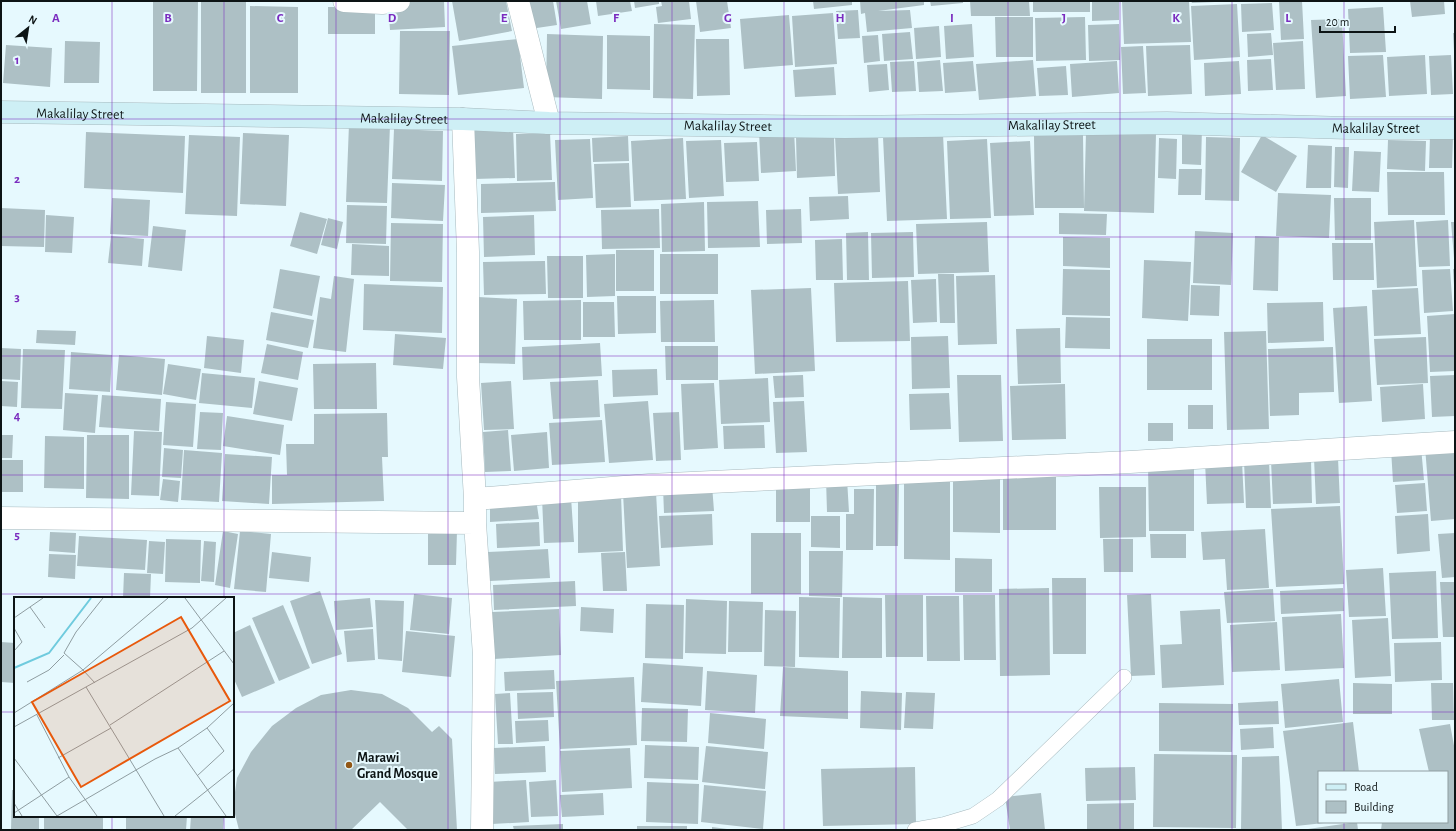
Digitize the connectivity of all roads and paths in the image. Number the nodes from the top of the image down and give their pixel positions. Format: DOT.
graph roads {
  1 [pos="344,1"];
  2 [pos="400,1"];
  3 [pos="518,1"];
  4 [pos="1,112"];
  5 [pos="463,119"];
  6 [pos="549,123"];
  7 [pos="1455,128"];
  8 [pos="1455,442"];
  9 [pos="475,499"];
  10 [pos="1,518"];
  11 [pos="475,523"];
  12 [pos="1124,677"];
  13 [pos="482,830"];
  14 [pos="916,830"];
  1 -- 2 [label="street"];
  3 -- 6 [label="street"];
  4 -- 5 [label="main road, Makalilay Street"];
  5 -- 6 [label="main road, Makalilay Street"];
  5 -- 9 [label="street"];
  6 -- 7 [label="main road, Makalilay Street"];
  8 -- 9 [label="street"];
  9 -- 11 [label="street"];
  10 -- 11 [label="street"];
  11 -- 13 [label="street"];
  12 -- 14 [label="lane"];
}
